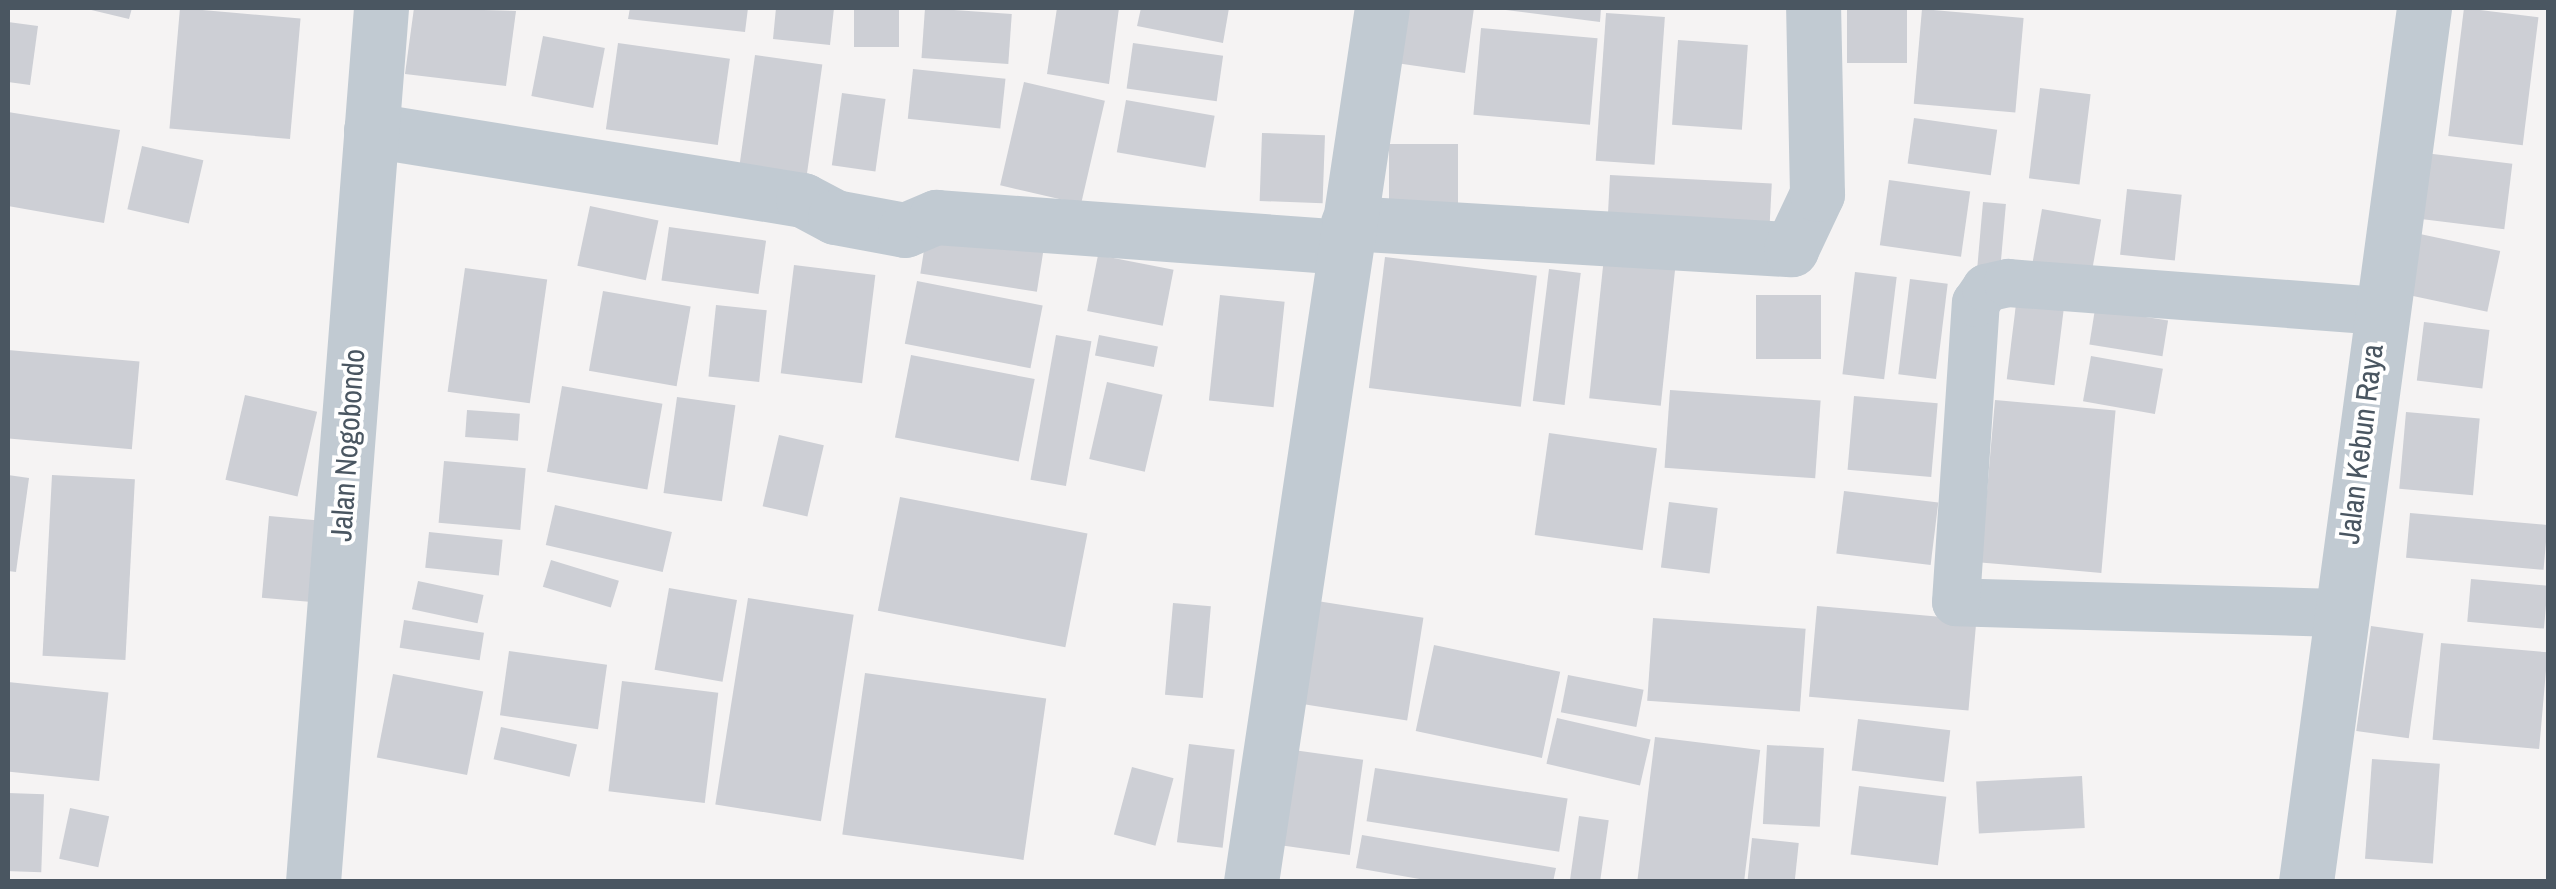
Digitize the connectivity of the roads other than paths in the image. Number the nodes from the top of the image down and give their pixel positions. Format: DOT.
graph roads {
  1 [pos="381,8"];
  2 [pos="1382,8"];
  3 [pos="1813,8"];
  4 [pos="2424,8"];
  5 [pos="372,130"];
  6 [pos="1346,235"];
  7 [pos="2378,311"];
  8 [pos="2338,613"];
  9 [pos="313,882"];
  10 [pos="1251,882"];
  11 [pos="2306,882"];
  1 -- 5 [label="street, Jalan Nogobondo"];
  2 -- 6 [label="street"];
  3 -- 6 [label="street"];
  4 -- 7 [label="street, Jalan Kebun Raya"];
  5 -- 6 [label="street"];
  5 -- 9 [label="street, Jalan Nogobondo"];
  6 -- 10 [label="street"];
  7 -- 8 [label="street, Jalan Kebun Raya"];
  7 -- 8 [label="lane"];
  8 -- 11 [label="street, Jalan Kebun Raya"];
}
